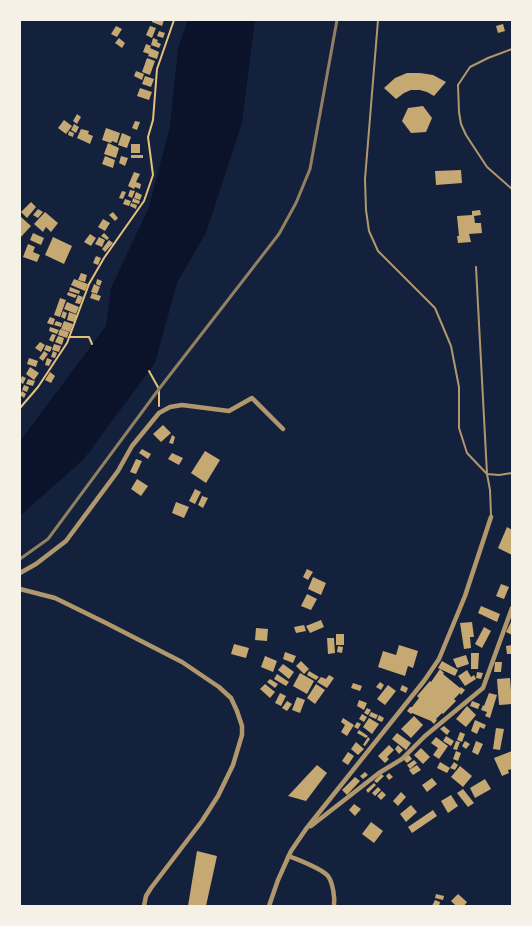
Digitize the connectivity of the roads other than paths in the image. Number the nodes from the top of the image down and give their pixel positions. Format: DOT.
graph roads {
  1 [pos="378,20"];
  2 [pos="512,49"];
  3 [pos="512,189"];
  4 [pos="476,267"];
  5 [pos="284,429"];
  6 [pos="512,472"];
  7 [pos="486,474"];
  8 [pos="491,517"];
  9 [pos="20,573"];
  10 [pos="20,589"];
  11 [pos="512,608"];
  12 [pos="306,829"];
  13 [pos="288,857"];
  14 [pos="144,906"];
  15 [pos="269,906"];
  16 [pos="334,906"];
  1 -- 7 [label="lane"];
  2 -- 3 [label="lane"];
  4 -- 7 [label="lane"];
  5 -- 9 [label="street"];
  6 -- 7 [label="lane"];
  7 -- 8 [label="lane"];
  8 -- 12 [label="street"];
  10 -- 14 [label="street"];
  11 -- 12 [label="street"];
  12 -- 13 [label="street"];
  13 -- 15 [label="street"];
  13 -- 16 [label="street"];
}
